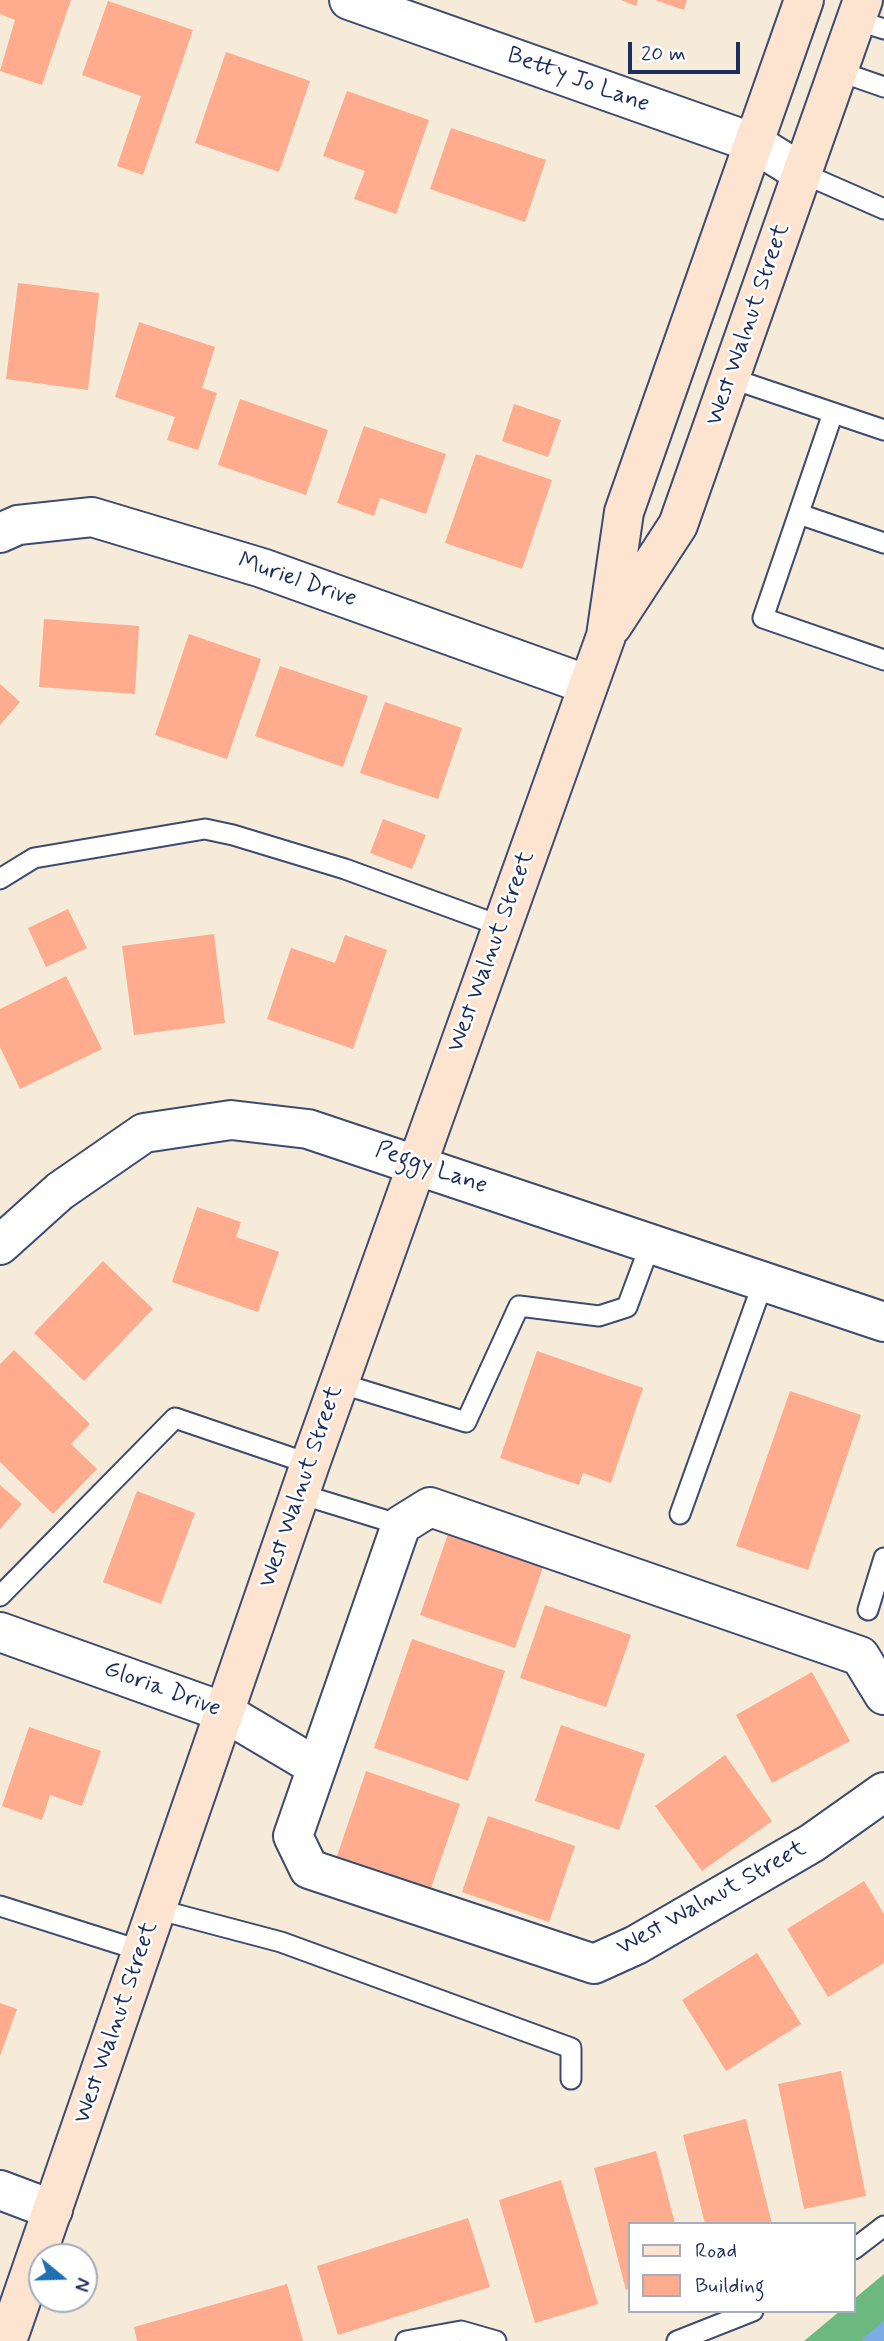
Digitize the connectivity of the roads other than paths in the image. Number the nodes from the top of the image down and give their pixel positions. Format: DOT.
graph roads {
  1 [pos="349,0"];
  2 [pos="804,0"];
  3 [pos="867,17"];
  4 [pos="838,71"];
  5 [pos="884,87"];
  6 [pos="754,144"];
  7 [pos="802,173"];
  8 [pos="884,209"];
  9 [pos="730,378"];
  10 [pos="834,413"];
  11 [pos="884,430"];
  12 [pos="799,514"];
  13 [pos="0,533"];
  14 [pos="884,543"];
  15 [pos="606,636"];
  16 [pos="884,660"];
  17 [pos="588,685"];
  18 [pos="0,879"];
  19 [pos="501,926"];
  20 [pos="416,1163"];
  21 [pos="0,1245"];
  22 [pos="650,1245"];
  23 [pos="764,1280"];
  24 [pos="884,1322"];
  25 [pos="339,1383"];
  26 [pos="305,1479"];
  27 [pos="680,1514"];
  28 [pos="401,1525"];
  29 [pos="884,1558"];
  30 [pos="0,1597"];
  31 [pos="868,1610"];
  32 [pos="0,1632"];
  33 [pos="884,1695"];
  34 [pos="224,1712"];
  35 [pos="315,1766"];
  36 [pos="884,1793"];
  37 [pos="0,1906"];
  38 [pos="156,1909"];
  39 [pos="142,1951"];
  40 [pos="571,2078"];
  41 [pos="0,2190"];
  42 [pos="53,2210"];
  43 [pos="884,2226"];
  44 [pos="856,2247"];
  45 [pos="748,2313"];
  46 [pos="7,2341"];
  47 [pos="406,2341"];
  48 [pos="496,2341"];
  49 [pos="677,2341"];
  1 -- 6 [label="street, Betty Jo Lane"];
  2 -- 6 [label="main road, West Walnut Street"];
  3 -- 4 [label="main road, West Walnut Street"];
  4 -- 5 [label="lane"];
  4 -- 7 [label="main road, West Walnut Street"];
  6 -- 7 [label="street, Betty Jo Lane"];
  6 -- 15 [label="main road, West Walnut Street"];
  7 -- 8 [label="lane"];
  7 -- 9 [label="main road, West Walnut Street"];
  9 -- 10 [label="lane"];
  9 -- 15 [label="main road, West Walnut Street"];
  10 -- 11 [label="lane"];
  10 -- 12 [label="lane"];
  12 -- 14 [label="lane"];
  12 -- 16 [label="lane"];
  13 -- 17 [label="street, Muriel Drive"];
  15 -- 17 [label="main road, West Walnut Street"];
  17 -- 19 [label="main road, West Walnut Street"];
  18 -- 19 [label="lane"];
  19 -- 20 [label="main road, West Walnut Street"];
  20 -- 21 [label="street, Peggy Lane"];
  20 -- 22 [label="street, Peggy Lane"];
  20 -- 25 [label="main road, West Walnut Street"];
  22 -- 23 [label="street, Peggy Lane"];
  22 -- 25 [label="lane"];
  23 -- 24 [label="street, Peggy Lane"];
  23 -- 27 [label="lane"];
  25 -- 26 [label="main road, West Walnut Street"];
  26 -- 28 [label="lane"];
  26 -- 30 [label="lane"];
  26 -- 34 [label="main road, West Walnut Street"];
  28 -- 33 [label="street"];
  28 -- 35 [label="street, West Walnut Street"];
  29 -- 31 [label="lane"];
  32 -- 34 [label="street, Gloria Drive"];
  34 -- 35 [label="street, Gloria Drive"];
  34 -- 38 [label="main road, West Walnut Street"];
  35 -- 36 [label="street, West Walnut Street"];
  37 -- 39 [label="lane"];
  38 -- 39 [label="main road, West Walnut Street"];
  38 -- 40 [label="lane"];
  39 -- 42 [label="main road, West Walnut Street"];
  41 -- 42 [label="street"];
  42 -- 46 [label="main road, West Walnut Street"];
  43 -- 44 [label="lane"];
  45 -- 49 [label="lane"];
  47 -- 48 [label="lane"];
}
